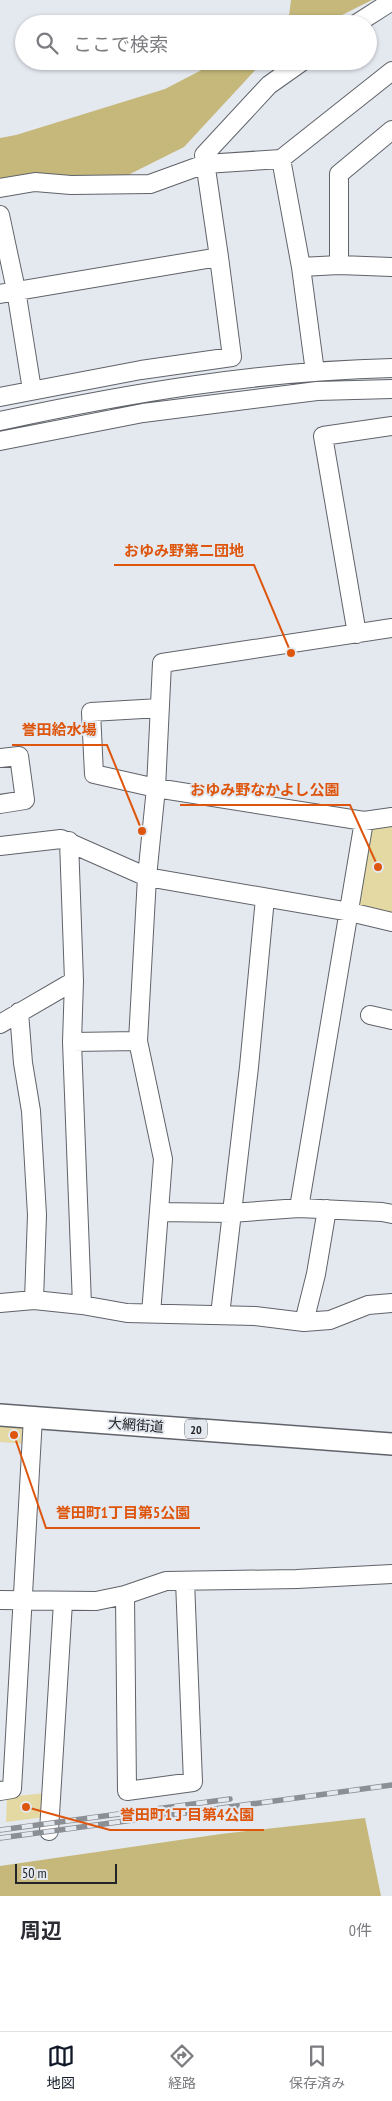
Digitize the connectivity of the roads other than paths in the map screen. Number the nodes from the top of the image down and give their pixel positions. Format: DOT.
graph roads {
  1 [pos="392,2"];
  2 [pos="371,15"];
  3 [pos="290,70"];
  4 [pos="392,71"];
  5 [pos="392,130"];
  6 [pos="281,160"];
  7 [pos="205,164"];
  8 [pos="0,188"];
  9 [pos="0,215"];
  10 [pos="219,257"];
  11 [pos="339,265"];
  12 [pos="301,267"];
  13 [pos="392,267"];
  14 [pos="8,292"];
  15 [pos="392,368"];
  16 [pos="315,372"];
  17 [pos="392,389"];
  18 [pos="32,390"];
  19 [pos="0,397"];
  20 [pos="0,421"];
  21 [pos="392,426"];
  22 [pos="0,441"];
  23 [pos="392,628"];
  24 [pos="357,634"];
  25 [pos="160,708"];
  26 [pos="0,758"];
  27 [pos="156,788"];
  28 [pos="0,804"];
  29 [pos="392,817"];
  30 [pos="364,821"];
  31 [pos="69,841"];
  32 [pos="0,846"];
  33 [pos="147,877"];
  34 [pos="265,898"];
  35 [pos="350,912"];
  36 [pos="392,922"];
  37 [pos="74,982"];
  38 [pos="19,1012"];
  39 [pos="370,1015"];
  40 [pos="392,1020"];
  41 [pos="0,1024"];
  42 [pos="138,1041"];
  43 [pos="72,1042"];
  44 [pos="299,1208"];
  45 [pos="327,1209"];
  46 [pos="159,1212"];
  47 [pos="231,1212"];
  48 [pos="392,1214"];
  49 [pos="34,1300"];
  50 [pos="0,1303"];
  51 [pos="392,1303"];
  52 [pos="82,1305"];
  53 [pos="151,1314"];
  54 [pos="220,1316"];
  55 [pos="304,1322"];
  56 [pos="0,1415"];
  57 [pos="34,1417"];
  58 [pos="392,1444"];
  59 [pos="392,1574"];
  60 [pos="185,1581"];
  61 [pos="125,1595"];
  62 [pos="0,1600"];
  63 [pos="24,1601"];
  64 [pos="63,1602"];
  65 [pos="0,1791"];
  66 [pos="49,1831"];
  1 -- 2 [label="street"];
  3 -- 7 [label="street"];
  4 -- 6 [label="street"];
  5 -- 11 [label="street"];
  6 -- 7 [label="street"];
  6 -- 12 [label="street"];
  7 -- 8 [label="street"];
  7 -- 10 [label="street"];
  9 -- 14 [label="street"];
  10 -- 14 [label="street"];
  10 -- 18 [label="street"];
  11 -- 12 [label="street"];
  11 -- 13 [label="street"];
  12 -- 16 [label="street"];
  14 -- 18 [label="street"];
  15 -- 16 [label="street"];
  16 -- 20 [label="street"];
  17 -- 22 [label="street"];
  18 -- 19 [label="street"];
  21 -- 24 [label="street"];
  23 -- 24 [label="street"];
  24 -- 25 [label="street"];
  25 -- 27 [label="street"];
  25 -- 27 [label="street"];
  26 -- 28 [label="street"];
  27 -- 30 [label="street"];
  27 -- 33 [label="street"];
  29 -- 30 [label="street"];
  30 -- 35 [label="street"];
  31 -- 32 [label="street"];
  31 -- 33 [label="street"];
  31 -- 37 [label="street"];
  33 -- 34 [label="street"];
  33 -- 42 [label="street"];
  34 -- 35 [label="street"];
  34 -- 47 [label="street"];
  35 -- 36 [label="street"];
  35 -- 44 [label="street"];
  37 -- 38 [label="street"];
  37 -- 43 [label="street"];
  38 -- 41 [label="street"];
  38 -- 49 [label="street"];
  39 -- 40 [label="street"];
  42 -- 43 [label="street"];
  42 -- 46 [label="street"];
  43 -- 52 [label="street"];
  44 -- 45 [label="street"];
  44 -- 47 [label="street"];
  45 -- 48 [label="street"];
  45 -- 55 [label="street"];
  46 -- 47 [label="street"];
  46 -- 53 [label="street"];
  47 -- 54 [label="street"];
  49 -- 50 [label="street"];
  49 -- 52 [label="street"];
  51 -- 55 [label="street"];
  52 -- 53 [label="street"];
  53 -- 54 [label="street"];
  54 -- 55 [label="street"];
  56 -- 57 [label="main road, 大網街道 / 20"];
  57 -- 58 [label="main road, 大網街道 / 20"];
  57 -- 63 [label="street"];
  59 -- 60 [label="street"];
  60 -- 61 [label="street"];
  60 -- 61 [label="street"];
  61 -- 64 [label="street"];
  62 -- 63 [label="street"];
  63 -- 64 [label="street"];
  63 -- 65 [label="street"];
  64 -- 66 [label="street"];
}
